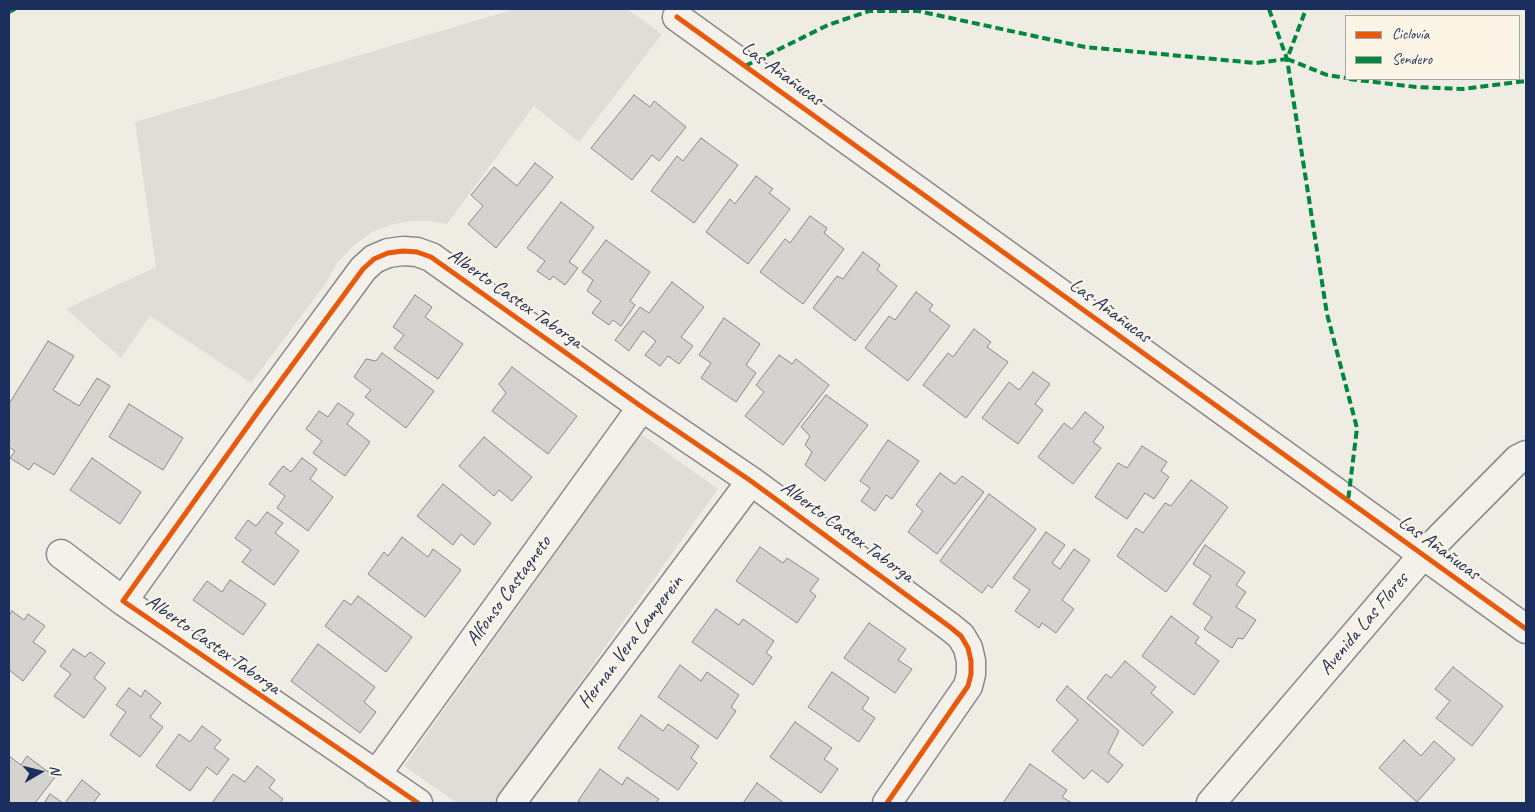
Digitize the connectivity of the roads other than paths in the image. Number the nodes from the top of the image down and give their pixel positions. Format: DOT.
graph roads {
  1 [pos="677,17"];
  2 [pos="642,407"];
  3 [pos="1526,455"];
  4 [pos="751,481"];
  5 [pos="61,554"];
  6 [pos="1423,555"];
  7 [pos="123,601"];
  8 [pos="1526,629"];
  9 [pos="376,775"];
  10 [pos="418,803"];
  11 [pos="511,803"];
  12 [pos="886,803"];
  13 [pos="1211,803"];
  1 -- 6 [label="street, Las Añañucas"];
  2 -- 4 [label="street, Alberto Castex Taborga"];
  2 -- 7 [label="street, Alberto Castex Taborga"];
  2 -- 9 [label="street, Alfonso Castagneto"];
  3 -- 6 [label="street, Avenida Las Flores"];
  4 -- 11 [label="street, Hernan Vera Lamperein"];
  4 -- 12 [label="street, Alberto Castex Taborga"];
  5 -- 7 [label="street, Alberto Castex Taborga"];
  6 -- 8 [label="street, Las Añañucas"];
  6 -- 13 [label="street, Avenida Las Flores"];
  7 -- 9 [label="street, Alberto Castex Taborga"];
  9 -- 10 [label="street, Alberto Castex Taborga"];
}
